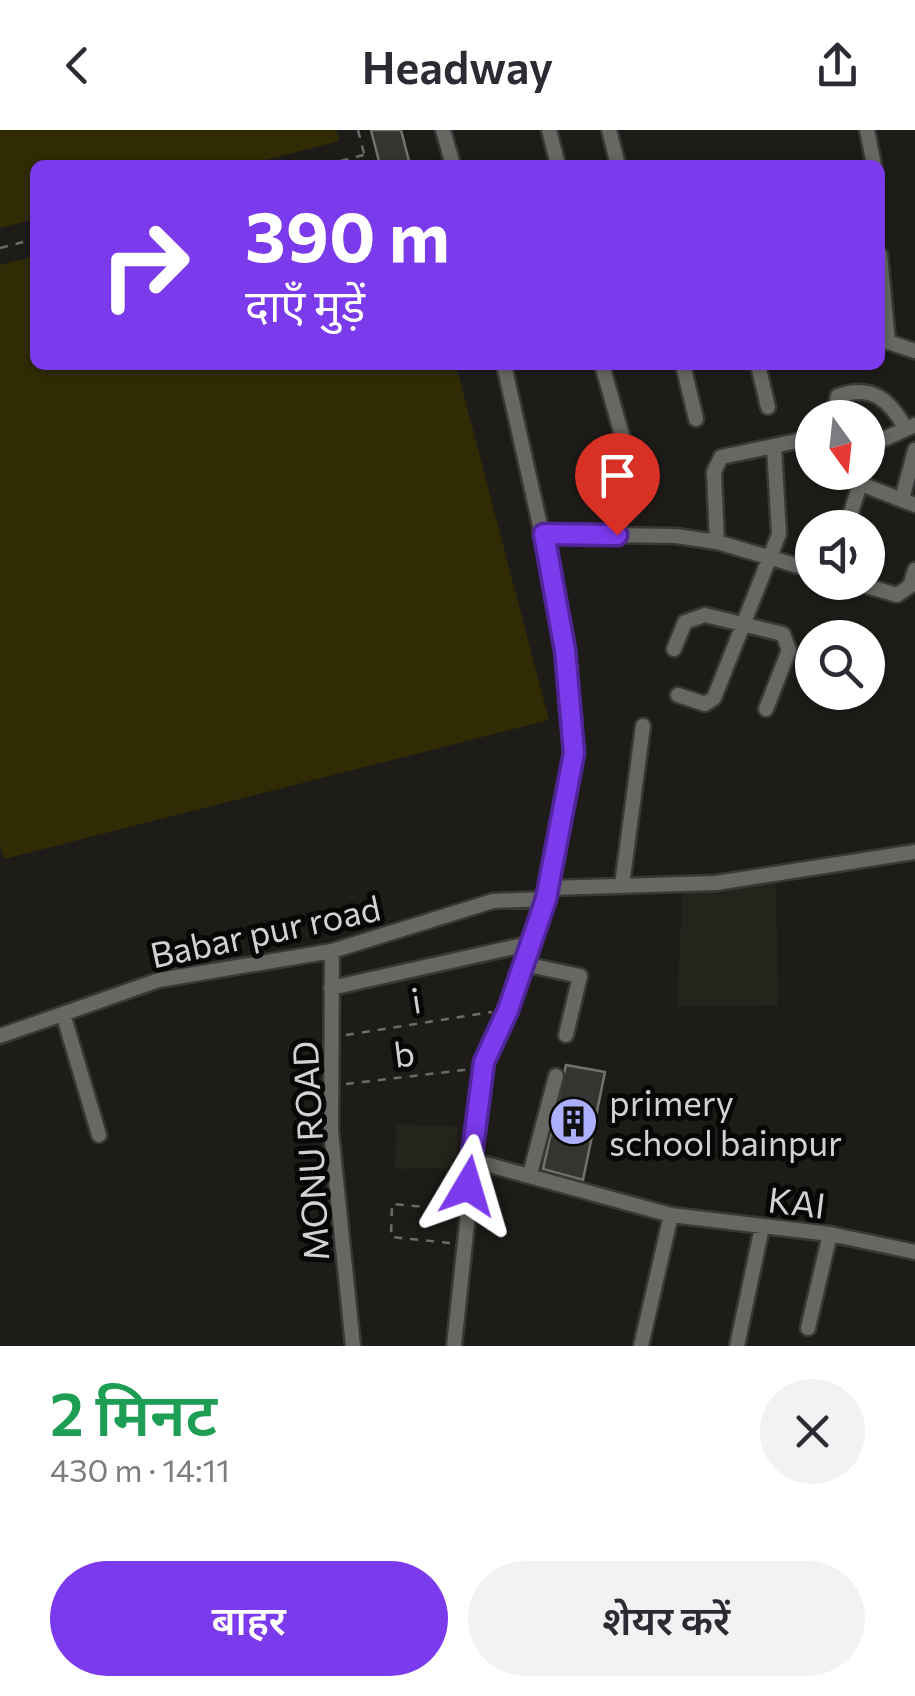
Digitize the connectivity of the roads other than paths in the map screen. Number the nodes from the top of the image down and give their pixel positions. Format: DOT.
graph roads {
  1 [pos="443,130"];
  2 [pos="549,130"];
  3 [pos="610,130"];
  4 [pos="868,130"];
  5 [pos="451,160"];
  6 [pos="557,160"];
  7 [pos="617,160"];
  8 [pos="873,160"];
  9 [pos="885,309"];
  10 [pos="915,351"];
  11 [pos="505,370"];
  12 [pos="603,370"];
  13 [pos="684,370"];
  14 [pos="759,370"];
  15 [pos="837,400"];
  16 [pos="884,400"];
  17 [pos="885,401"];
  18 [pos="768,407"];
  19 [pos="696,419"];
  20 [pos="910,427"];
  21 [pos="885,438"];
  22 [pos="795,442"];
  23 [pos="774,446"];
  24 [pos="915,450"];
  25 [pos="630,463"];
  26 [pos="885,490"];
  27 [pos="908,502"];
  28 [pos="544,534"];
  29 [pos="717,542"];
  30 [pos="770,559"];
  31 [pos="795,566"];
  32 [pos="915,570"];
  33 [pos="885,591"];
  34 [pos="744,621"];
  35 [pos="674,649"];
  36 [pos="678,695"];
  37 [pos="766,709"];
  38 [pos="642,726"];
  39 [pos="915,852"];
  40 [pos="622,885"];
  41 [pos="548,893"];
  42 [pos="532,943"];
  43 [pos="332,952"];
  44 [pos="524,964"];
  45 [pos="331,988"];
  46 [pos="64,1017"];
  47 [pos="566,1035"];
  48 [pos="0,1036"];
  49 [pos="556,1076"];
  50 [pos="98,1135"];
  51 [pos="471,1160"];
  52 [pos="530,1174"];
  53 [pos="671,1215"];
  54 [pos="762,1226"];
  55 [pos="830,1234"];
  56 [pos="915,1252"];
  57 [pos="808,1328"];
  58 [pos="353,1346"];
  59 [pos="454,1346"];
  60 [pos="641,1346"];
  61 [pos="737,1346"];
  1 -- 5 [label="street"];
  2 -- 6 [label="street"];
  3 -- 7 [label="street"];
  4 -- 8 [label="street"];
  9 -- 10 [label="street"];
  11 -- 28 [label="street"];
  12 -- 25 [label="street"];
  13 -- 19 [label="street"];
  14 -- 18 [label="street"];
  15 -- 16 [label="street"];
  17 -- 20 [label="street"];
  20 -- 21 [label="street"];
  22 -- 23 [label="street"];
  23 -- 29 [label="street"];
  23 -- 30 [label="street"];
  24 -- 27 [label="street"];
  26 -- 27 [label="street"];
  28 -- 29 [label="street"];
  28 -- 41 [label="street"];
  29 -- 30 [label="street"];
  30 -- 31 [label="street"];
  30 -- 34 [label="street"];
  32 -- 33 [label="street"];
  34 -- 35 [label="street"];
  34 -- 36 [label="street"];
  34 -- 37 [label="street"];
  38 -- 40 [label="street"];
  39 -- 40 [label="street, Babar pur road"];
  40 -- 41 [label="street, Babar pur road"];
  41 -- 42 [label="street"];
  41 -- 43 [label="street, Babar pur road"];
  42 -- 44 [label="street"];
  42 -- 45 [label="street"];
  43 -- 45 [label="street, MONU ROAD"];
  43 -- 46 [label="street, Babar pur road"];
  44 -- 47 [label="street"];
  44 -- 51 [label="street"];
  45 -- 58 [label="street, MONU ROAD"];
  46 -- 48 [label="street, Babar pur road"];
  46 -- 50 [label="street"];
  49 -- 52 [label="street"];
  51 -- 52 [label="street, KAI"];
  51 -- 59 [label="street"];
  52 -- 53 [label="street, KAI"];
  53 -- 54 [label="street, KAI"];
  53 -- 60 [label="street"];
  54 -- 55 [label="street, KAI"];
  54 -- 61 [label="street"];
  55 -- 56 [label="street, KAI"];
  55 -- 57 [label="street"];
}
